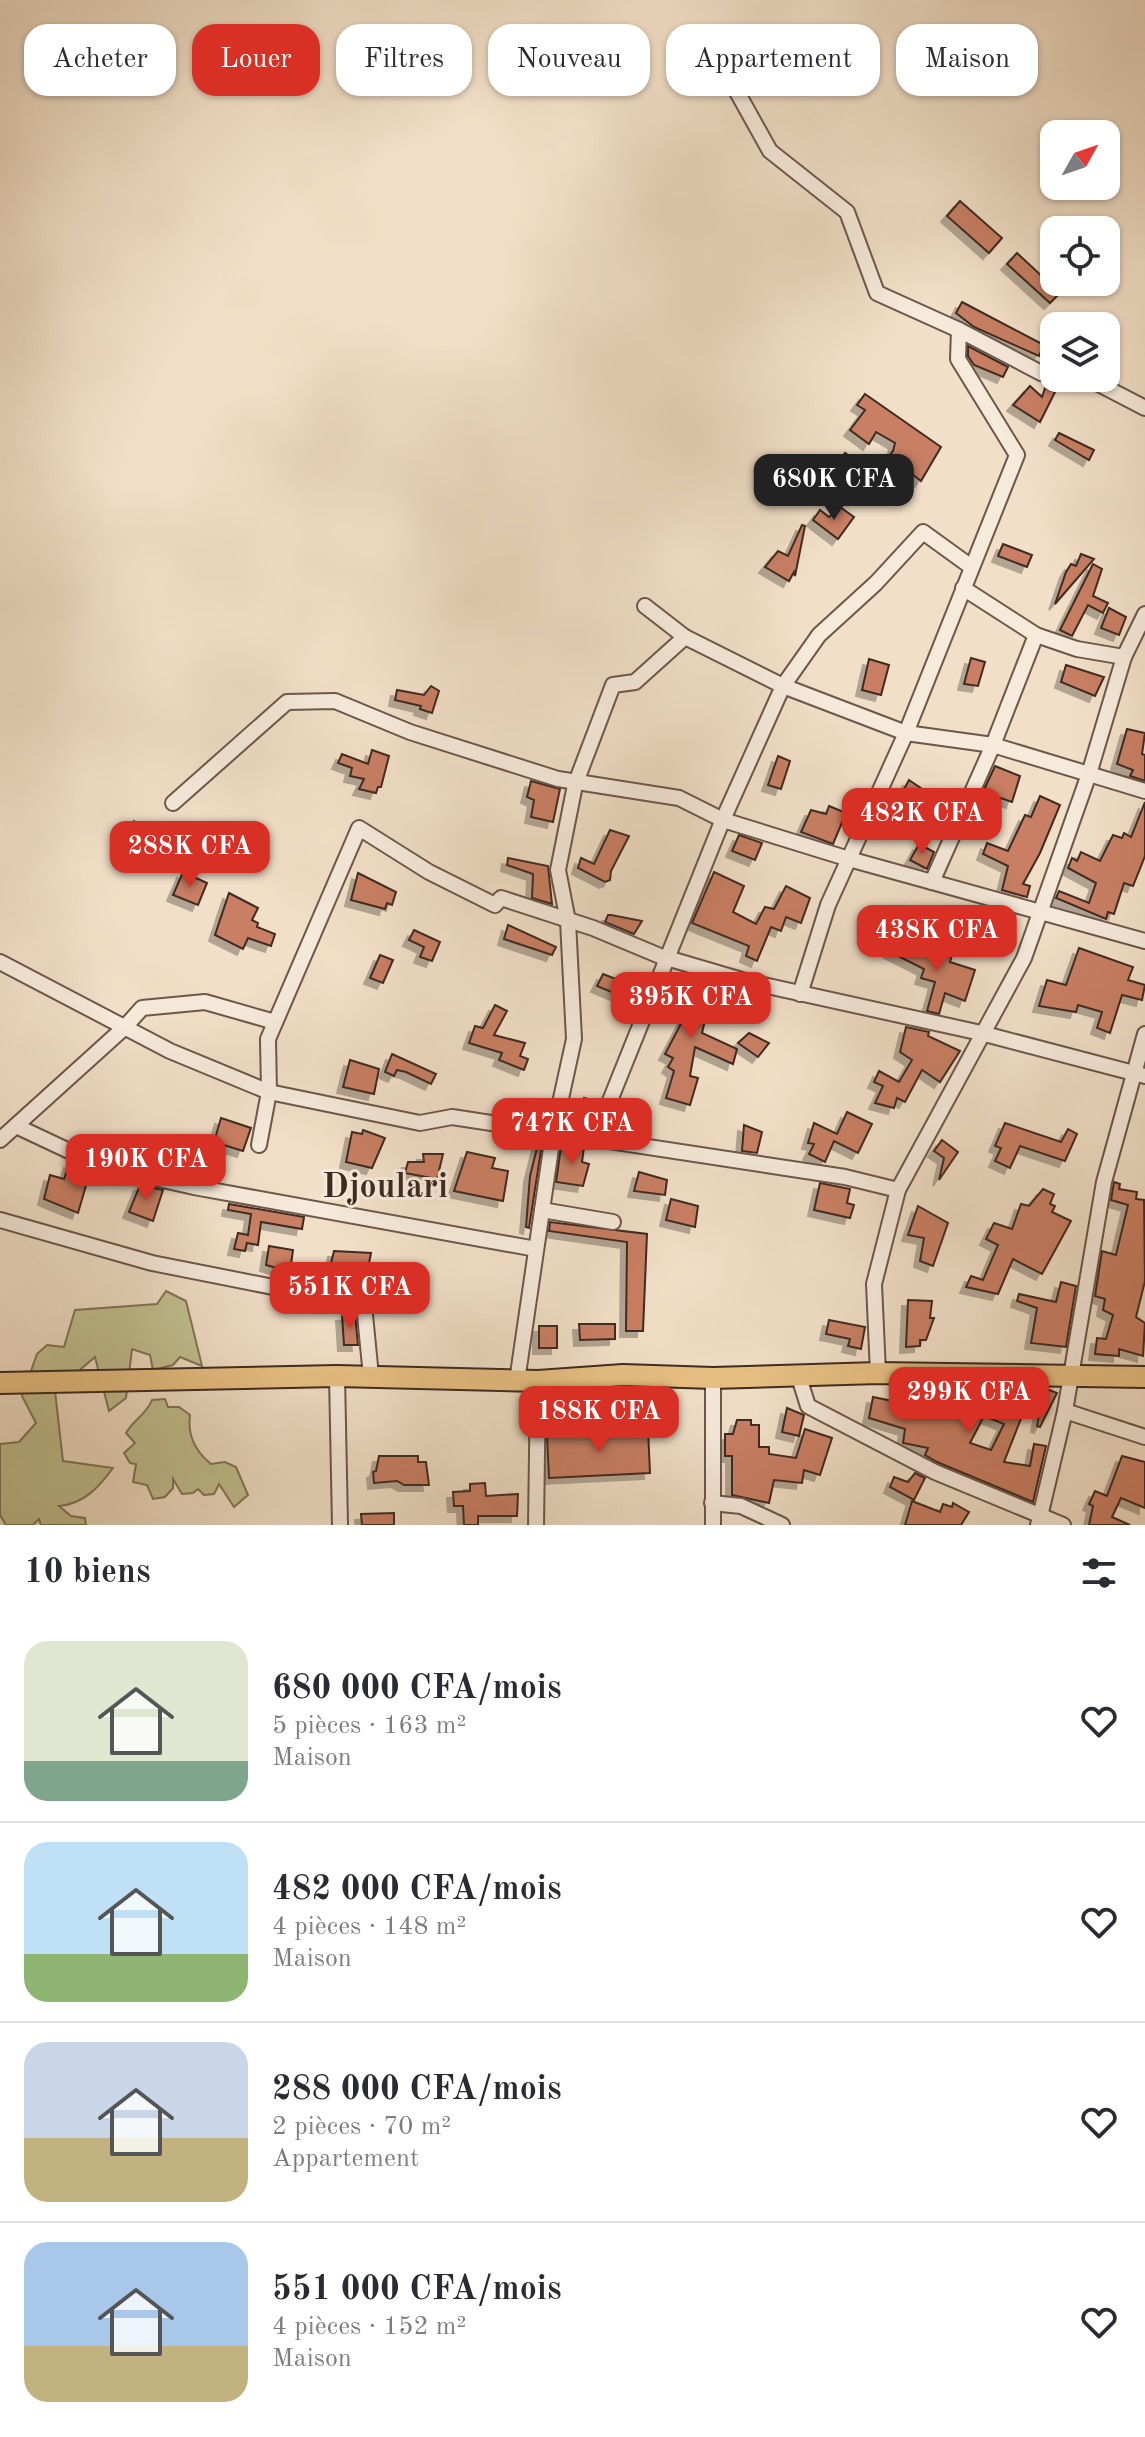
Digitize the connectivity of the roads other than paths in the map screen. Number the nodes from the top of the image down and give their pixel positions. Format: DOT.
graph roads {
  1 [pos="739,96"];
  2 [pos="959,330"];
  3 [pos="1040,372"];
  4 [pos="1114,392"];
  5 [pos="1145,408"];
  6 [pos="970,566"];
  7 [pos="963,588"];
  8 [pos="645,606"];
  9 [pos="1145,614"];
  10 [pos="1036,635"];
  11 [pos="685,637"];
  12 [pos="1124,657"];
  13 [pos="783,686"];
  14 [pos="906,733"];
  15 [pos="993,745"];
  16 [pos="1089,774"];
  17 [pos="576,781"];
  18 [pos="1145,791"];
  19 [pos="173,803"];
  20 [pos="723,820"];
  21 [pos="849,859"];
  22 [pos="932,882"];
  23 [pos="1039,911"];
  24 [pos="568,921"];
  25 [pos="1145,941"];
  26 [pos="668,956"];
  27 [pos="0,962"];
  28 [pos="0,976"];
  29 [pos="32,978"];
  30 [pos="800,994"];
  31 [pos="275,1022"];
  32 [pos="125,1027"];
  33 [pos="981,1033"];
  34 [pos="1145,1034"];
  35 [pos="1140,1075"];
  36 [pos="269,1092"];
  37 [pos="16,1126"];
  38 [pos="553,1135"];
  39 [pos="595,1138"];
  40 [pos="0,1140"];
  41 [pos="259,1145"];
  42 [pos="898,1190"];
  43 [pos="542,1210"];
  44 [pos="0,1220"];
  45 [pos="613,1222"];
  46 [pos="536,1249"];
  47 [pos="878,1373"];
  48 [pos="798,1374"];
  49 [pos="1072,1375"];
  50 [pos="337,1376"];
  51 [pos="371,1376"];
  52 [pos="1145,1377"];
  53 [pos="713,1378"];
  54 [pos="517,1381"];
  55 [pos="538,1381"];
  56 [pos="0,1383"];
  57 [pos="1065,1411"];
  58 [pos="1145,1437"];
  59 [pos="712,1503"];
  60 [pos="1039,1520"];
  61 [pos="340,1525"];
  62 [pos="536,1525"];
  63 [pos="713,1525"];
  64 [pos="782,1525"];
  65 [pos="1063,1525"];
  1 -- 2 [label="street"];
  2 -- 3 [label="street"];
  2 -- 6 [label="street"];
  4 -- 5 [label="street"];
  6 -- 7 [label="street"];
  6 -- 13 [label="street"];
  7 -- 10 [label="street"];
  7 -- 14 [label="street"];
  8 -- 11 [label="street"];
  9 -- 12 [label="street"];
  10 -- 12 [label="street"];
  10 -- 15 [label="street"];
  11 -- 13 [label="street"];
  11 -- 17 [label="street"];
  12 -- 16 [label="street"];
  13 -- 14 [label="street"];
  13 -- 20 [label="street"];
  14 -- 15 [label="street"];
  14 -- 21 [label="street"];
  15 -- 16 [label="street"];
  15 -- 22 [label="street"];
  16 -- 18 [label="street"];
  16 -- 23 [label="street"];
  17 -- 19 [label="street"];
  17 -- 20 [label="street"];
  17 -- 24 [label="street"];
  20 -- 21 [label="street"];
  20 -- 26 [label="street"];
  21 -- 22 [label="street"];
  21 -- 30 [label="street"];
  22 -- 23 [label="street"];
  23 -- 25 [label="street"];
  23 -- 33 [label="street"];
  24 -- 26 [label="street"];
  24 -- 31 [label="street"];
  24 -- 38 [label="street"];
  26 -- 30 [label="street"];
  26 -- 39 [label="street"];
  27 -- 29 [label="street"];
  28 -- 29 [label="street"];
  29 -- 32 [label="street"];
  30 -- 33 [label="street"];
  31 -- 32 [label="street"];
  31 -- 36 [label="street"];
  32 -- 36 [label="street"];
  32 -- 37 [label="street"];
  33 -- 35 [label="street"];
  33 -- 42 [label="street"];
  34 -- 35 [label="street"];
  35 -- 49 [label="street"];
  36 -- 38 [label="street"];
  36 -- 41 [label="street"];
  37 -- 40 [label="street"];
  37 -- 46 [label="street"];
  38 -- 39 [label="street"];
  38 -- 43 [label="street"];
  39 -- 42 [label="street"];
  42 -- 47 [label="street"];
  43 -- 45 [label="street"];
  43 -- 46 [label="street"];
  44 -- 51 [label="street"];
  46 -- 54 [label="street"];
  47 -- 48 [label="highway"];
  47 -- 49 [label="highway"];
  48 -- 53 [label="highway"];
  48 -- 60 [label="street"];
  49 -- 52 [label="highway"];
  49 -- 57 [label="street"];
  50 -- 51 [label="highway"];
  50 -- 56 [label="highway"];
  50 -- 61 [label="street"];
  51 -- 54 [label="highway"];
  53 -- 55 [label="highway"];
  53 -- 59 [label="street"];
  54 -- 55 [label="highway"];
  55 -- 62 [label="street"];
  57 -- 58 [label="street"];
  57 -- 60 [label="street"];
  59 -- 63 [label="street"];
  59 -- 64 [label="street"];
  60 -- 65 [label="street"];
}
